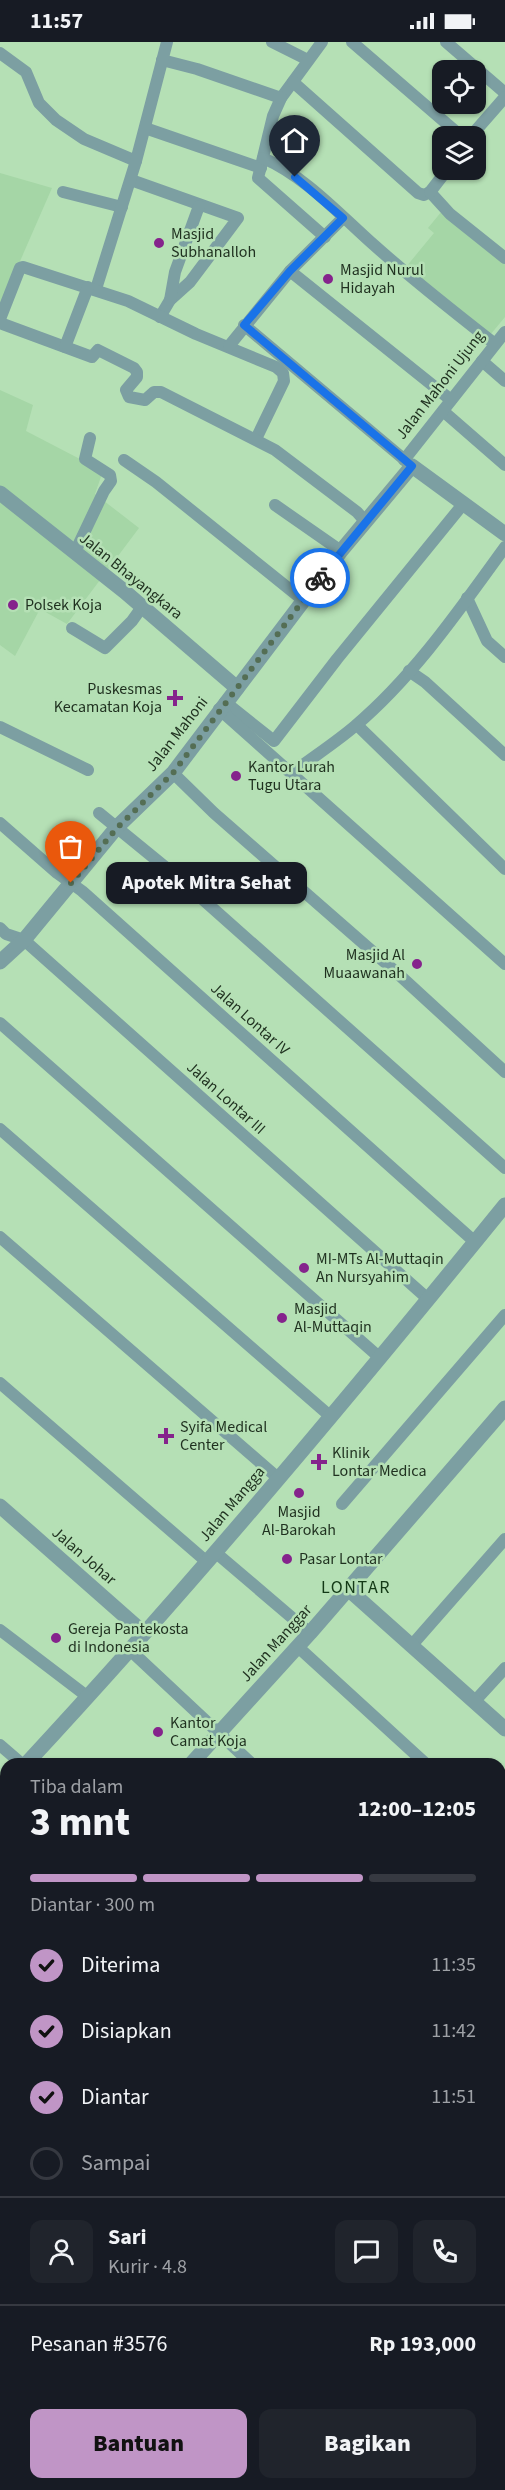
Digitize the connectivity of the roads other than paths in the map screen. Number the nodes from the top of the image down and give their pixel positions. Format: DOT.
graph roads {
  1 [pos="167,42"];
  2 [pos="272,42"];
  3 [pos="322,42"];
  4 [pos="352,42"];
  5 [pos="446,42"];
  6 [pos="0,53"];
  7 [pos="162,60"];
  8 [pos="308,60"];
  9 [pos="293,82"];
  10 [pos="505,95"];
  11 [pos="281,98"];
  12 [pos="500,111"];
  13 [pos="449,126"];
  14 [pos="483,126"];
  15 [pos="145,128"];
  16 [pos="136,161"];
  17 [pos="262,163"];
  18 [pos="130,180"];
  19 [pos="439,180"];
  20 [pos="63,192"];
  21 [pos="430,192"];
  22 [pos="199,206"];
  23 [pos="122,207"];
  24 [pos="343,218"];
  25 [pos="325,237"];
  26 [pos="505,258"];
  27 [pos="290,271"];
  28 [pos="92,288"];
  29 [pos="170,300"];
  30 [pos="160,317"];
  31 [pos="0,321"];
  32 [pos="244,325"];
  33 [pos="505,332"];
  34 [pos="495,344"];
  35 [pos="229,346"];
  36 [pos="65,347"];
  37 [pos="482,361"];
  38 [pos="505,381"];
  39 [pos="451,400"];
  40 [pos="442,411"];
  41 [pos="90,438"];
  42 [pos="256,439"];
  43 [pos="124,460"];
  44 [pos="408,463"];
  45 [pos="505,465"];
  46 [pos="0,493"];
  47 [pos="464,503"];
  48 [pos="275,505"];
  49 [pos="364,521"];
  50 [pos="505,534"];
  51 [pos="505,547"];
  52 [pos="341,551"];
  53 [pos="75,552"];
  54 [pos="467,598"];
  55 [pos="303,600"];
  56 [pos="142,607"];
  57 [pos="72,628"];
  58 [pos="505,657"];
  59 [pos="409,671"];
  60 [pos="237,688"];
  61 [pos="222,705"];
  62 [pos="357,725"];
  63 [pos="0,728"];
  64 [pos="505,755"];
  65 [pos="88,770"];
  66 [pos="173,773"];
  67 [pos="292,773"];
  68 [pos="99,813"];
  69 [pos="0,823"];
  70 [pos="117,828"];
  71 [pos="505,869"];
  72 [pos="71,883"];
  73 [pos="0,928"];
  74 [pos="24,940"];
  75 [pos="0,962"];
  76 [pos="505,964"];
  77 [pos="0,1023"];
  78 [pos="505,1072"];
  79 [pos="0,1129"];
  80 [pos="505,1168"];
  81 [pos="505,1205"];
  82 [pos="0,1237"];
  83 [pos="475,1242"];
  84 [pos="428,1299"];
  85 [pos="505,1315"];
  86 [pos="379,1357"];
  87 [pos="0,1383"];
  88 [pos="505,1408"];
  89 [pos="330,1416"];
  90 [pos="278,1478"];
  91 [pos="342,1504"];
  92 [pos="0,1506"];
  93 [pos="505,1539"];
  94 [pos="211,1557"];
  95 [pos="348,1589"];
  96 [pos="0,1629"];
  97 [pos="144,1633"];
  98 [pos="310,1633"];
  99 [pos="412,1645"];
  100 [pos="298,1647"];
  101 [pos="130,1650"];
  102 [pos="505,1668"];
  103 [pos="88,1697"];
  104 [pos="474,1702"];
  105 [pos="505,1729"];
  106 [pos="217,1734"];
  107 [pos="0,1745"];
  108 [pos="16,1758"];
  109 [pos="30,1758"];
  110 [pos="196,1758"];
  111 [pos="245,1758"];
  112 [pos="419,1758"];
  1 -- 7 [label="street"];
  2 -- 8 [label="street"];
  3 -- 8 [label="street"];
  4 -- 13 [label="street"];
  5 -- 10 [label="street"];
  6 -- 16 [label="street"];
  7 -- 11 [label="street"];
  7 -- 15 [label="street"];
  8 -- 9 [label="street"];
  9 -- 11 [label="street"];
  9 -- 21 [label="street"];
  10 -- 12 [label="street"];
  11 -- 17 [label="street"];
  12 -- 14 [label="street"];
  15 -- 16 [label="street"];
  15 -- 17 [label="street"];
  16 -- 18 [label="street"];
  17 -- 24 [label="street"];
  17 -- 25 [label="street"];
  18 -- 22 [label="street"];
  18 -- 23 [label="street"];
  19 -- 21 [label="street"];
  20 -- 23 [label="street"];
  21 -- 26 [label="street"];
  22 -- 29 [label="street"];
  22 -- 29 [label="street"];
  23 -- 28 [label="street"];
  24 -- 25 [label="street"];
  24 -- 34 [label="street"];
  25 -- 27 [label="street"];
  27 -- 32 [label="street"];
  27 -- 39 [label="street"];
  28 -- 30 [label="street"];
  28 -- 31 [label="street"];
  28 -- 36 [label="street"];
  29 -- 30 [label="street"];
  30 -- 35 [label="street"];
  31 -- 36 [label="street"];
  32 -- 35 [label="street"];
  32 -- 44 [label="street"];
  33 -- 34 [label="street, Jalan Mahoni Ujung"];
  34 -- 37 [label="street, Jalan Mahoni Ujung"];
  35 -- 42 [label="street"];
  36 -- 42 [label="street"];
  37 -- 38 [label="street"];
  37 -- 39 [label="street, Jalan Mahoni Ujung"];
  39 -- 40 [label="street, Jalan Mahoni Ujung"];
  40 -- 44 [label="street, Jalan Mahoni Ujung"];
  40 -- 45 [label="street"];
  41 -- 53 [label="street"];
  42 -- 49 [label="street"];
  43 -- 55 [label="street"];
  44 -- 47 [label="street"];
  44 -- 49 [label="street, Jalan Mahoni Ujung"];
  46 -- 53 [label="street, Jalan Bhayangkara"];
  47 -- 50 [label="street"];
  47 -- 61 [label="street"];
  48 -- 52 [label="street"];
  49 -- 52 [label="street, Jalan Mahoni Ujung"];
  51 -- 54 [label="street"];
  52 -- 55 [label="street, Jalan Mahoni Ujung"];
  53 -- 56 [label="street, Jalan Bhayangkara"];
  54 -- 58 [label="street"];
  54 -- 59 [label="street"];
  55 -- 60 [label="street, Jalan Mahoni Ujung"];
  56 -- 57 [label="street"];
  56 -- 60 [label="street, Jalan Bhayangkara"];
  59 -- 62 [label="street"];
  59 -- 64 [label="street"];
  60 -- 61 [label="street, Jalan Mahoni"];
  61 -- 66 [label="street, Jalan Mahoni"];
  61 -- 67 [label="street"];
  62 -- 67 [label="street"];
  62 -- 71 [label="street"];
  63 -- 65 [label="street"];
  66 -- 70 [label="street, Jalan Mahoni"];
  66 -- 78 [label="street"];
  67 -- 76 [label="street"];
  68 -- 70 [label="street"];
  69 -- 72 [label="street, Jalan Lontar IV"];
  70 -- 72 [label="street, Jalan Mahoni"];
  70 -- 80 [label="street"];
  72 -- 74 [label="street, Jalan Mahoni"];
  72 -- 83 [label="street, Jalan Lontar IV"];
  73 -- 74 [label="street, Jalan Lontar III"];
  74 -- 75 [label="street, Jalan Mahoni"];
  74 -- 84 [label="street, Jalan Lontar III"];
  77 -- 86 [label="street"];
  79 -- 89 [label="street"];
  81 -- 83 [label="street, Jalan Mangga"];
  82 -- 90 [label="street"];
  83 -- 84 [label="street, Jalan Mangga"];
  84 -- 86 [label="street, Jalan Mangga"];
  85 -- 91 [label="street"];
  86 -- 89 [label="street, Jalan Mangga"];
  87 -- 94 [label="street"];
  88 -- 95 [label="street, Jalan Manggar"];
  89 -- 90 [label="street, Jalan Mangga"];
  90 -- 94 [label="street, Jalan Mangga"];
  92 -- 97 [label="street, Jalan Johar"];
  93 -- 99 [label="street"];
  94 -- 97 [label="street, Jalan Mangga"];
  94 -- 98 [label="street"];
  95 -- 98 [label="street, Jalan Manggar"];
  95 -- 99 [label="street"];
  96 -- 103 [label="street"];
  97 -- 101 [label="street, Jalan Mangga"];
  98 -- 100 [label="street, Jalan Manggar"];
  99 -- 104 [label="street"];
  100 -- 106 [label="street, Jalan Manggar"];
  100 -- 112 [label="street"];
  101 -- 103 [label="street, Jalan Mangga"];
  101 -- 106 [label="street"];
  102 -- 104 [label="street"];
  103 -- 109 [label="street, Jalan Mangga"];
  104 -- 105 [label="street"];
  106 -- 110 [label="street, Jalan Manggar"];
  106 -- 111 [label="street"];
  107 -- 108 [label="street"];
}
